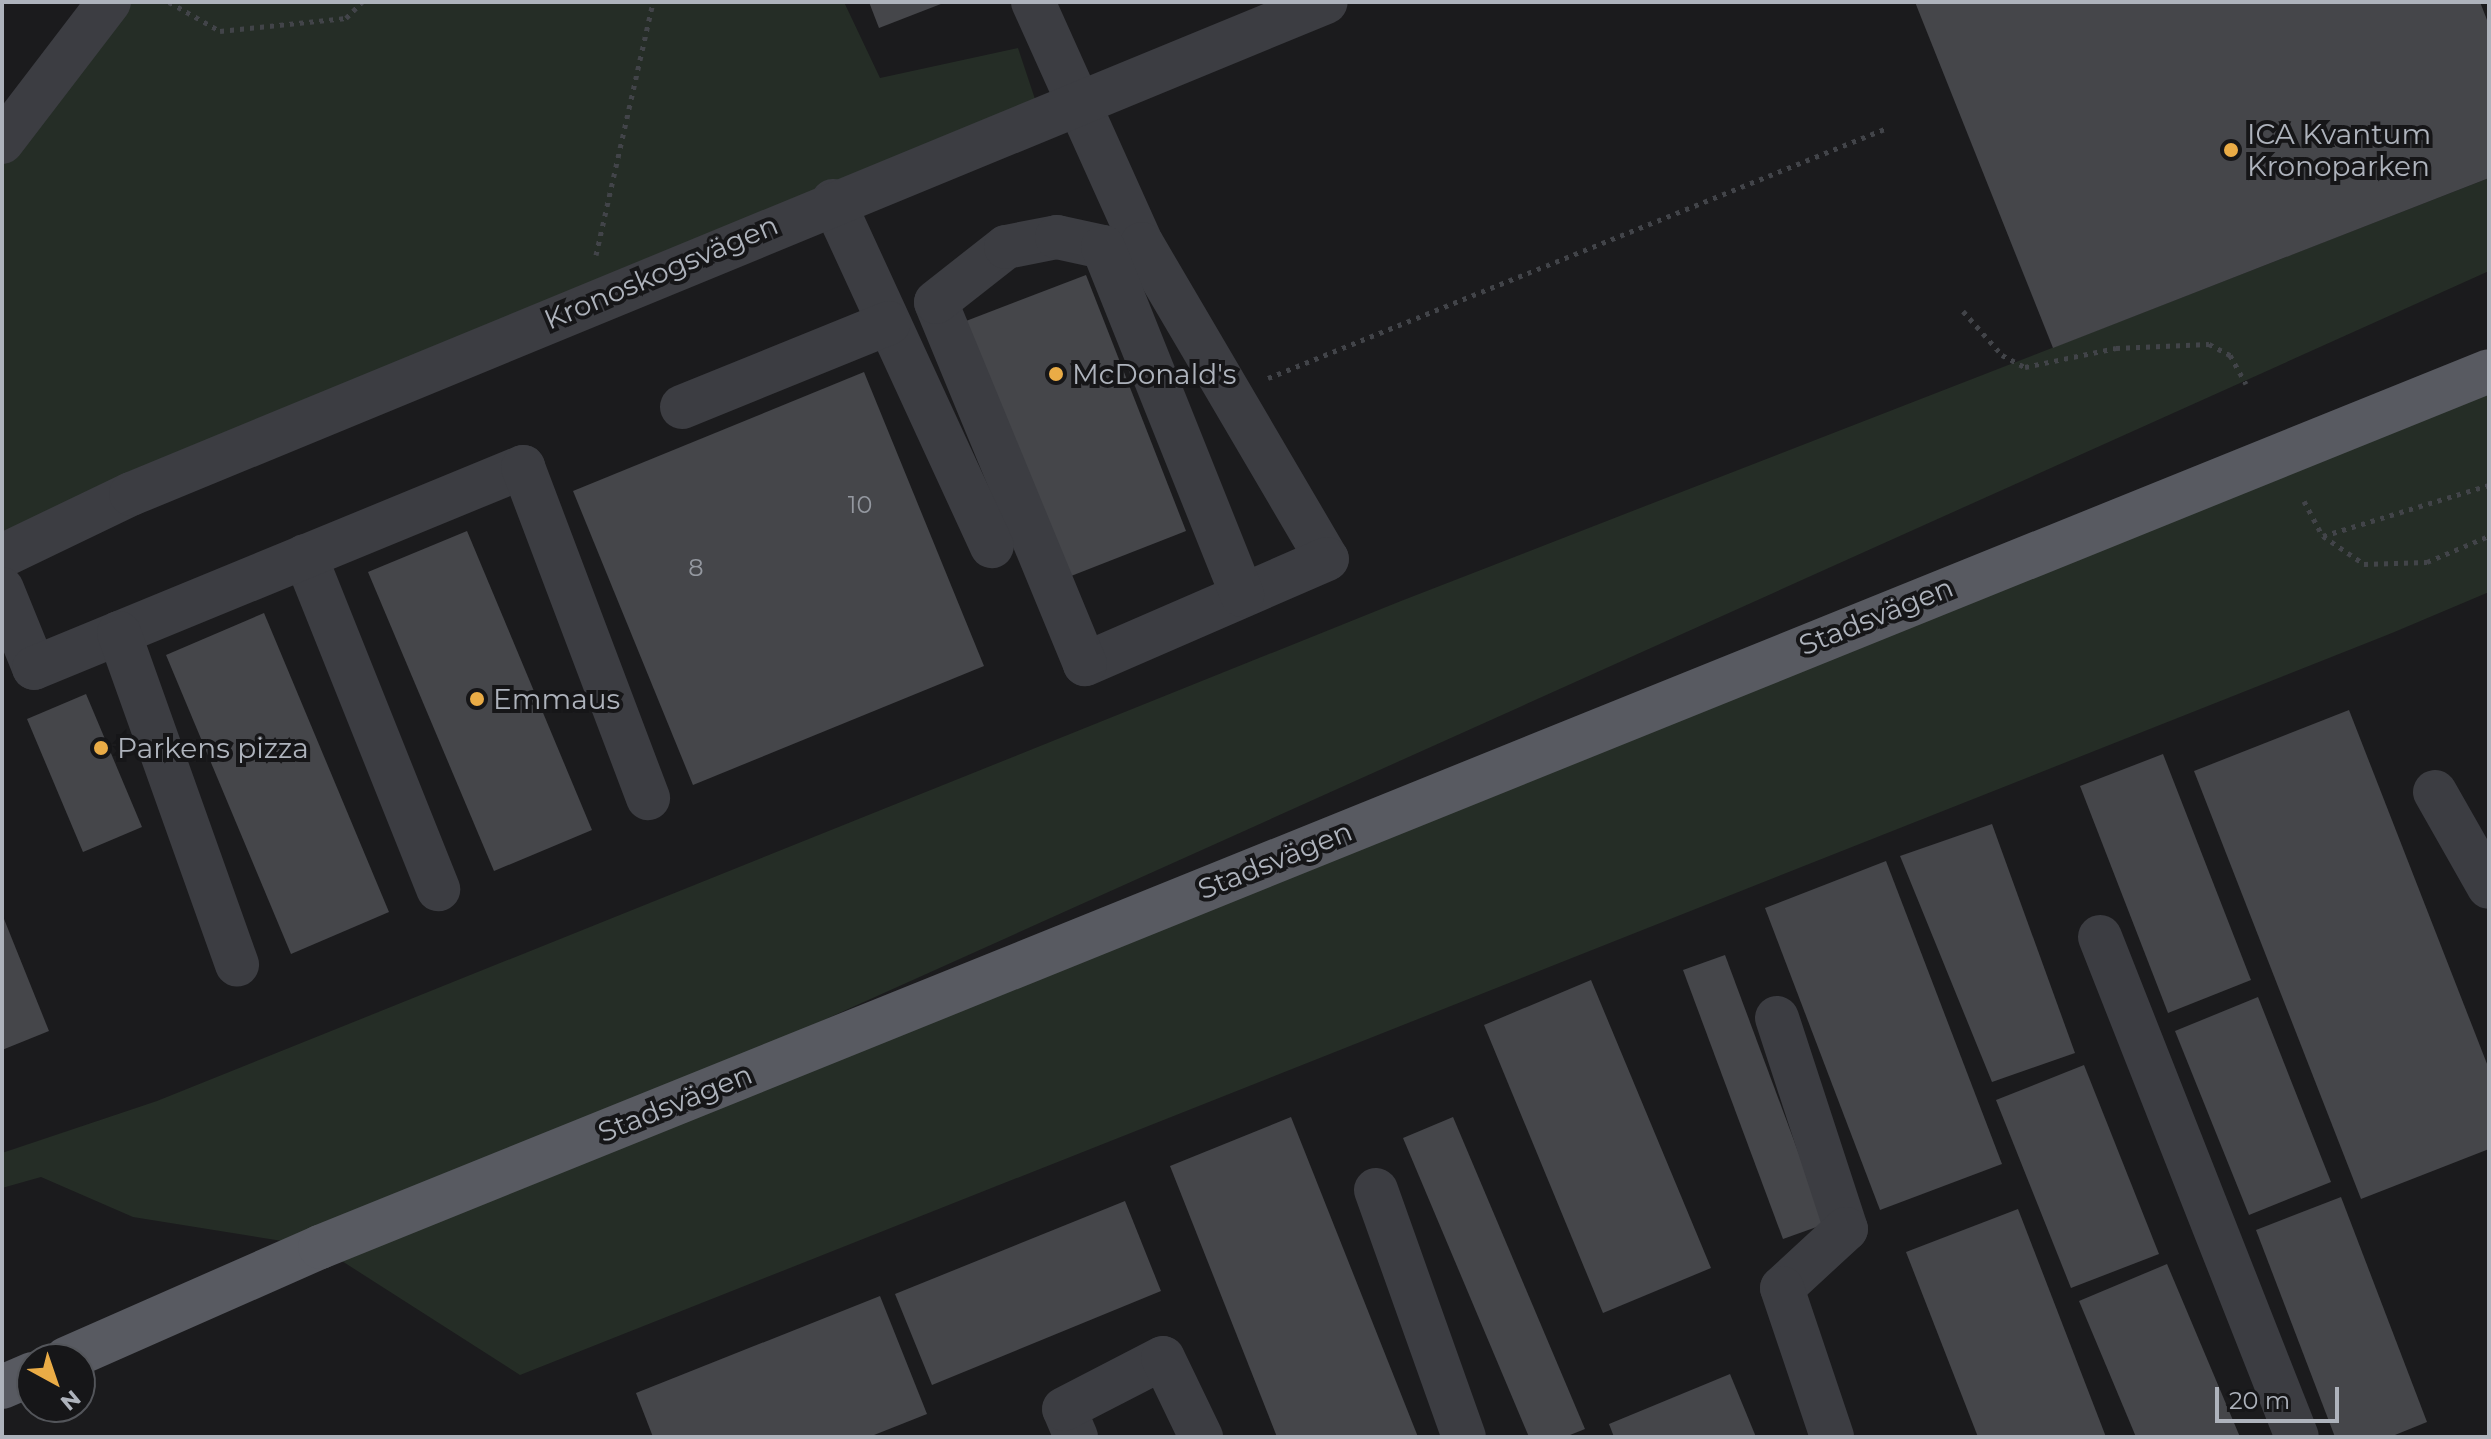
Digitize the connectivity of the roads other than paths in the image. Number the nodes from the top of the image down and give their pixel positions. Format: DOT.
graph roads {
  1 [pos="109,2"];
  2 [pos="1033,2"];
  3 [pos="1326,2"];
  4 [pos="1073,104"];
  5 [pos="2,142"];
  6 [pos="833,201"];
  7 [pos="889,323"];
  8 [pos="2489,371"];
  9 [pos="682,407"];
  10 [pos="992,546"];
  11 [pos="2,556"];
  12 [pos="305,556"];
  13 [pos="2,589"];
  14 [pos="1242,595"];
  15 [pos="119,633"];
  16 [pos="2435,792"];
  17 [pos="648,798"];
  18 [pos="2489,887"];
  19 [pos="438,889"];
  20 [pos="2100,937"];
  21 [pos="237,965"];
  22 [pos="1777,1018"];
  23 [pos="1376,1190"];
  24 [pos="96,1346"];
  25 [pos="1076,1437"];
  26 [pos="1201,1437"];
  27 [pos="1464,1437"];
  28 [pos="1832,1437"];
  29 [pos="2297,1437"];
  1 -- 5 [label="street"];
  2 -- 4 [label="street"];
  3 -- 4 [label="street, Kronoskogsvägen"];
  4 -- 6 [label="street, Kronoskogsvägen"];
  4 -- 14 [label="street"];
  6 -- 7 [label="street"];
  6 -- 11 [label="street, Kronoskogsvägen"];
  7 -- 9 [label="street"];
  7 -- 10 [label="street"];
  8 -- 24 [label="main road, Stadsvägen"];
  12 -- 15 [label="street"];
  12 -- 17 [label="street"];
  12 -- 19 [label="street"];
  13 -- 15 [label="street"];
  14 -- 14 [label="street"];
  15 -- 21 [label="street"];
  16 -- 18 [label="street"];
  20 -- 29 [label="street"];
  22 -- 28 [label="street"];
  23 -- 27 [label="street"];
  25 -- 26 [label="street"];
}
